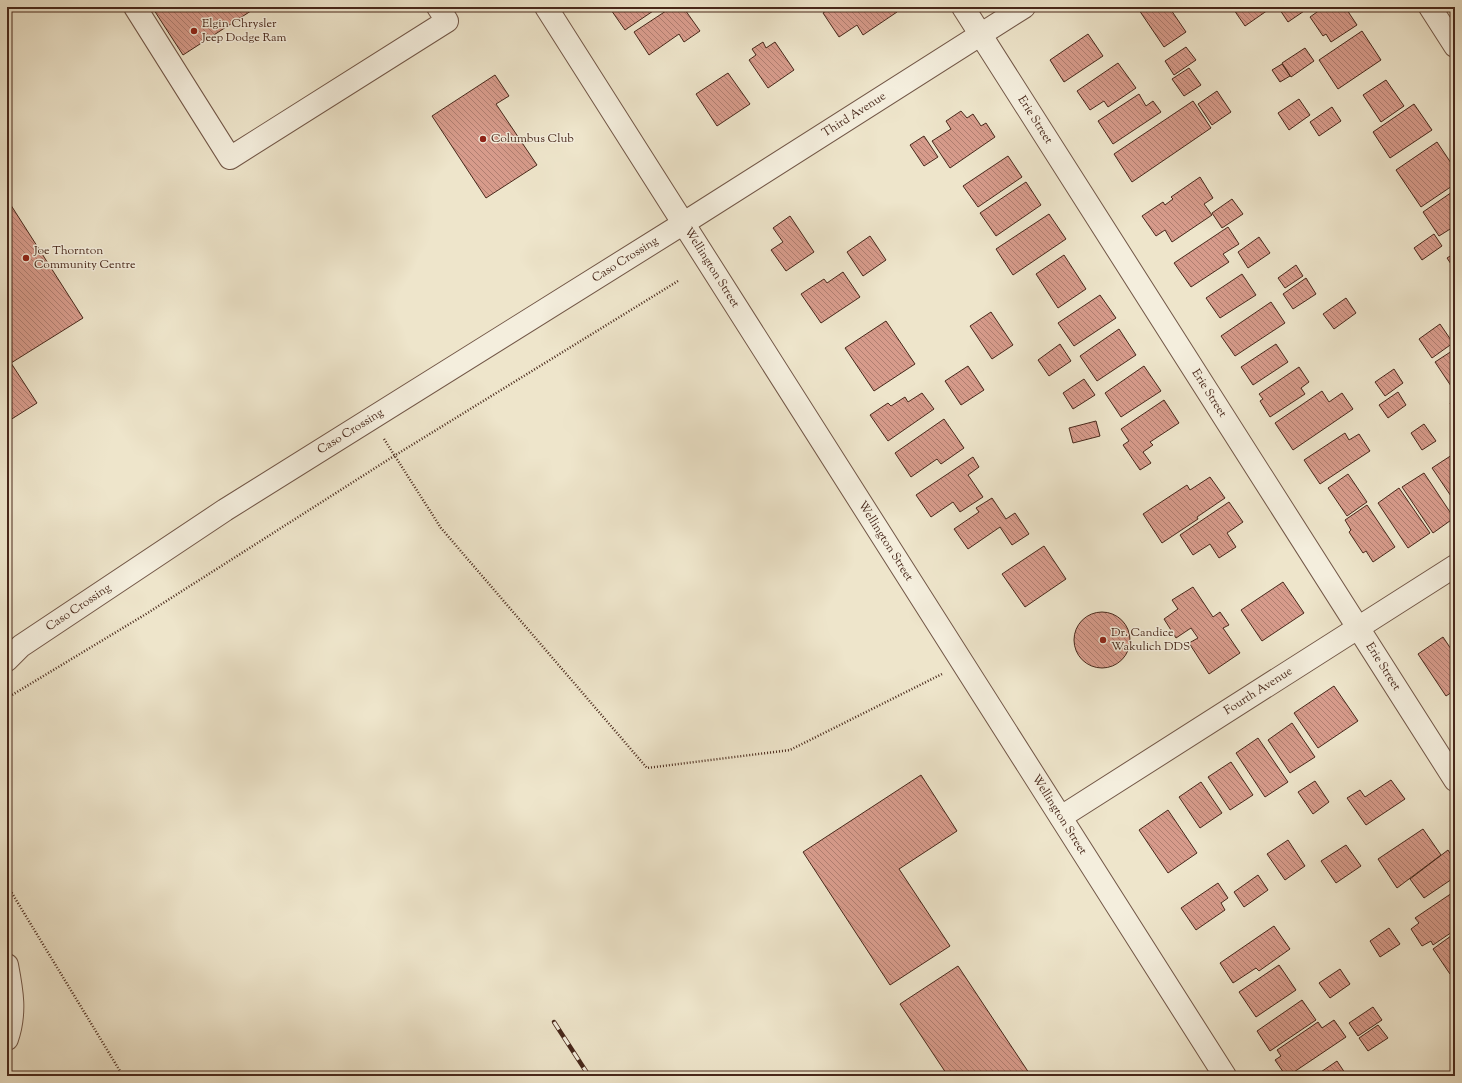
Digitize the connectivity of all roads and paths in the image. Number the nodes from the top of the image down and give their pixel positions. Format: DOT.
graph roads {
  1 [pos="135,7"];
  2 [pos="438,7"];
  3 [pos="546,7"];
  4 [pos="963,7"];
  5 [pos="1024,7"];
  6 [pos="1430,7"];
  7 [pos="981,34"];
  8 [pos="1455,46"];
  9 [pos="684,223"];
  10 [pos="678,281"];
  11 [pos="371,419"];
  12 [pos="394,456"];
  13 [pos="1455,566"];
  14 [pos="1358,627"];
  15 [pos="12,652"];
  16 [pos="964,663"];
  17 [pos="7,698"];
  18 [pos="1455,780"];
  19 [pos="1061,817"];
  20 [pos="7,885"];
  21 [pos="7,965"];
  22 [pos="7,1039"];
  23 [pos="123,1076"];
  24 [pos="1226,1076"];
  1 -- 2 [label="street"];
  3 -- 9 [label="street, Wellington Street"];
  4 -- 7 [label="street, Erie Street"];
  5 -- 7 [label="street, Third Avenue"];
  6 -- 8 [label="street"];
  7 -- 9 [label="street, Third Avenue"];
  7 -- 14 [label="street, Erie Street"];
  9 -- 11 [label="street, Caso Crossing"];
  9 -- 16 [label="street, Wellington Street"];
  10 -- 12 [label="path"];
  11 -- 12 [label="path"];
  11 -- 15 [label="street, Caso Crossing"];
  12 -- 16 [label="path"];
  12 -- 17 [label="path"];
  13 -- 14 [label="street, Fourth Avenue"];
  14 -- 18 [label="street, Erie Street"];
  14 -- 19 [label="street, Fourth Avenue"];
  16 -- 19 [label="street, Wellington Street"];
  19 -- 24 [label="street, Wellington Street"];
  20 -- 23 [label="path"];
  21 -- 22 [label="street"];
}
